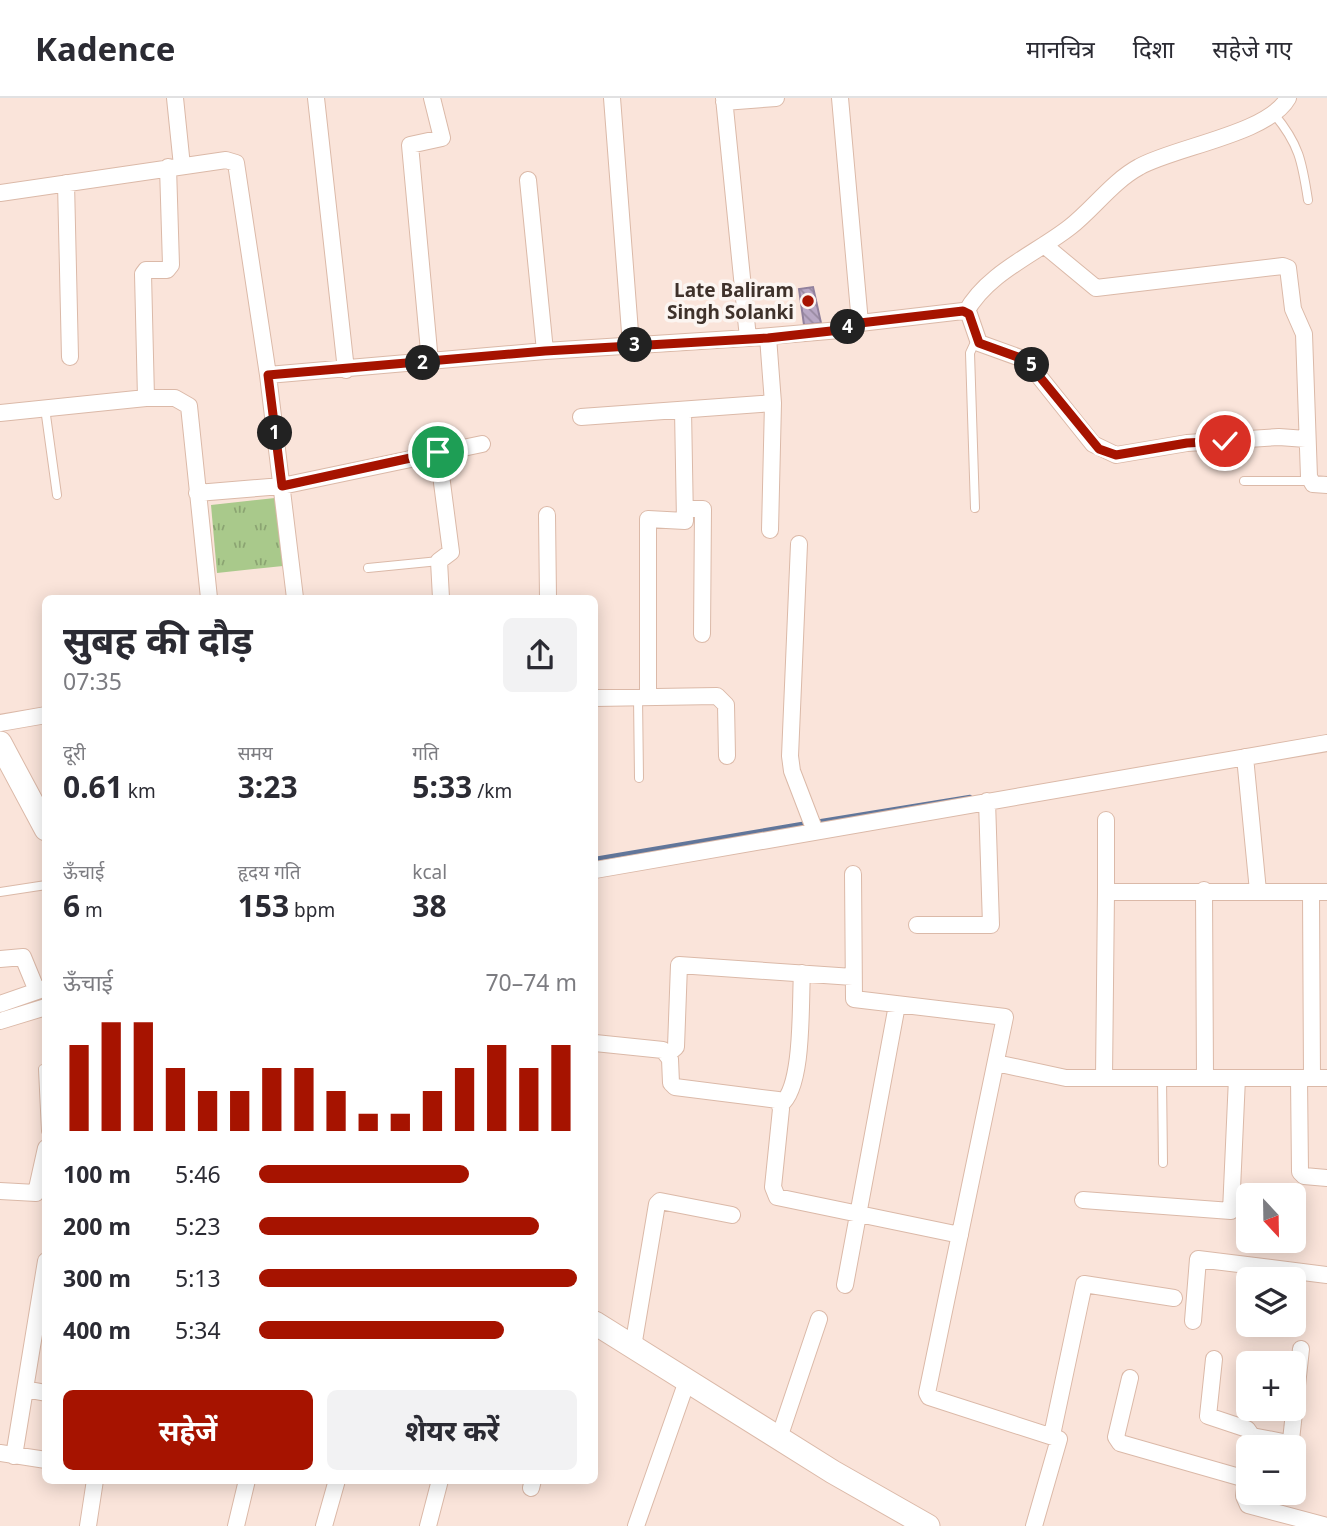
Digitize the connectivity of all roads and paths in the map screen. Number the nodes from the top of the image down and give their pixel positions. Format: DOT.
graph roads {
  1 [pos="175,98"];
  2 [pos="316,98"];
  3 [pos="432,98"];
  4 [pos="612,98"];
  5 [pos="776,98"];
  6 [pos="839,98"];
  7 [pos="1288,98"];
  8 [pos="724,100"];
  9 [pos="1273,114"];
  10 [pos="175,167"];
  11 [pos="528,180"];
  12 [pos="66,183"];
  13 [pos="0,193"];
  14 [pos="1308,200"];
  15 [pos="1044,245"];
  16 [pos="966,312"];
  17 [pos="860,323"];
  18 [pos="748,338"];
  19 [pos="768,338"];
  20 [pos="976,340"];
  21 [pos="631,345"];
  22 [pos="545,351"];
  23 [pos="70,357"];
  24 [pos="430,362"];
  25 [pos="346,370"];
  26 [pos="268,375"];
  27 [pos="146,398"];
  28 [pos="773,403"];
  29 [pos="45,408"];
  30 [pos="683,410"];
  31 [pos="0,413"];
  32 [pos="581,416"];
  33 [pos="1306,439"];
  34 [pos="482,444"];
  35 [pos="438,452"];
  36 [pos="1244,481"];
  37 [pos="1319,483"];
  38 [pos="282,486"];
  39 [pos="197,492"];
  40 [pos="57,495"];
  41 [pos="975,508"];
  42 [pos="686,509"];
  43 [pos="547,515"];
  44 [pos="770,530"];
  45 [pos="799,544"];
  46 [pos="439,561"];
  47 [pos="368,568"];
  48 [pos="209,595"];
  49 [pos="295,595"];
  50 [pos="442,595"];
  51 [pos="548,595"];
  52 [pos="702,634"];
  53 [pos="643,696"];
  54 [pos="598,698"];
  55 [pos="42,716"];
  56 [pos="0,723"];
  57 [pos="0,743"];
  58 [pos="1327,743"];
  59 [pos="727,756"];
  60 [pos="1245,757"];
  61 [pos="639,778"];
  62 [pos="988,801"];
  63 [pos="1106,820"];
  64 [pos="42,822"];
  65 [pos="813,825"];
  66 [pos="598,869"];
  67 [pos="853,874"];
  68 [pos="42,886"];
  69 [pos="1204,890"];
  70 [pos="1258,891"];
  71 [pos="0,892"];
  72 [pos="1106,892"];
  73 [pos="1319,892"];
  74 [pos="917,925"];
  75 [pos="0,959"];
  76 [pos="802,974"];
  77 [pos="853,977"];
  78 [pos="41,989"];
  79 [pos="0,1004"];
  80 [pos="897,1005"];
  81 [pos="42,1008"];
  82 [pos="0,1021"];
  83 [pos="598,1043"];
  84 [pos="668,1054"];
  85 [pos="996,1063"];
  86 [pos="1104,1078"];
  87 [pos="1162,1078"];
  88 [pos="1205,1078"];
  89 [pos="1237,1078"];
  90 [pos="1313,1078"];
  91 [pos="781,1104"];
  92 [pos="1163,1163"];
  93 [pos="42,1166"];
  94 [pos="1327,1178"];
  95 [pos="0,1191"];
  96 [pos="1083,1200"];
  97 [pos="858,1213"];
  98 [pos="732,1215"];
  99 [pos="960,1235"];
  100 [pos="1327,1275"];
  101 [pos="42,1285"];
  102 [pos="845,1285"];
  103 [pos="1174,1297"];
  104 [pos="819,1319"];
  105 [pos="1193,1321"];
  106 [pos="598,1325"];
  107 [pos="633,1347"];
  108 [pos="1301,1349"];
  109 [pos="1214,1359"];
  110 [pos="1130,1378"];
  111 [pos="687,1381"];
  112 [pos="25,1389"];
  113 [pos="42,1392"];
  114 [pos="1052,1435"];
  115 [pos="1249,1435"];
  116 [pos="1292,1435"];
  117 [pos="779,1438"];
  118 [pos="7,1455"];
  119 [pos="42,1459"];
  120 [pos="1236,1470"];
  121 [pos="94,1484"];
  122 [pos="246,1484"];
  123 [pos="336,1484"];
  124 [pos="439,1484"];
  125 [pos="1248,1505"];
  126 [pos="89,1526"];
  127 [pos="236,1526"];
  128 [pos="324,1526"];
  129 [pos="428,1526"];
  130 [pos="636,1526"];
  131 [pos="928,1526"];
  132 [pos="1034,1526"];
  133 [pos="1327,1526"];
  1 -- 10 [label="street"];
  2 -- 25 [label="street"];
  3 -- 24 [label="street"];
  4 -- 21 [label="street"];
  5 -- 8 [label="street"];
  6 -- 17 [label="street"];
  7 -- 9 [label="street"];
  8 -- 18 [label="street"];
  9 -- 14 [label="lane"];
  9 -- 15 [label="street"];
  10 -- 12 [label="street"];
  10 -- 26 [label="street"];
  10 -- 27 [label="street"];
  11 -- 22 [label="street"];
  12 -- 13 [label="street"];
  12 -- 23 [label="street"];
  15 -- 16 [label="street"];
  15 -- 33 [label="street"];
  16 -- 17 [label="street"];
  16 -- 20 [label="street"];
  17 -- 19 [label="street"];
  18 -- 19 [label="street"];
  18 -- 21 [label="street"];
  19 -- 28 [label="street"];
  20 -- 33 [label="street"];
  20 -- 41 [label="lane"];
  21 -- 22 [label="street"];
  22 -- 24 [label="street"];
  24 -- 25 [label="street"];
  25 -- 26 [label="street"];
  26 -- 38 [label="street"];
  27 -- 29 [label="street"];
  27 -- 39 [label="street"];
  28 -- 30 [label="street"];
  28 -- 44 [label="street"];
  29 -- 31 [label="street"];
  29 -- 40 [label="lane"];
  30 -- 32 [label="street"];
  30 -- 42 [label="street"];
  33 -- 37 [label="street"];
  34 -- 35 [label="street"];
  35 -- 38 [label="street"];
  35 -- 46 [label="street"];
  36 -- 37 [label="lane"];
  38 -- 39 [label="street"];
  38 -- 49 [label="street"];
  39 -- 48 [label="street"];
  42 -- 52 [label="street"];
  42 -- 53 [label="street"];
  43 -- 51 [label="street"];
  45 -- 65 [label="street"];
  46 -- 47 [label="lane"];
  46 -- 50 [label="street"];
  53 -- 54 [label="street"];
  53 -- 59 [label="street"];
  53 -- 61 [label="lane"];
  55 -- 56 [label="street"];
  57 -- 64 [label="street"];
  58 -- 60 [label="street"];
  60 -- 62 [label="street"];
  60 -- 70 [label="street"];
  62 -- 65 [label="street"];
  62 -- 74 [label="street"];
  63 -- 72 [label="street"];
  65 -- 66 [label="street"];
  67 -- 77 [label="street"];
  68 -- 71 [label="lane"];
  69 -- 70 [label="street"];
  69 -- 72 [label="street"];
  69 -- 88 [label="street"];
  70 -- 73 [label="street"];
  72 -- 86 [label="street"];
  73 -- 90 [label="street"];
  75 -- 78 [label="street"];
  76 -- 77 [label="street"];
  76 -- 84 [label="street"];
  76 -- 91 [label="street"];
  77 -- 80 [label="street"];
  78 -- 79 [label="street"];
  80 -- 85 [label="street"];
  80 -- 97 [label="street"];
  81 -- 82 [label="street"];
  83 -- 84 [label="street"];
  84 -- 91 [label="street"];
  85 -- 86 [label="street"];
  85 -- 99 [label="street"];
  86 -- 87 [label="street"];
  87 -- 88 [label="street"];
  87 -- 92 [label="lane"];
  88 -- 89 [label="street"];
  89 -- 90 [label="street"];
  89 -- 96 [label="street"];
  90 -- 94 [label="street"];
  91 -- 97 [label="street"];
  93 -- 95 [label="street"];
  97 -- 99 [label="street"];
  97 -- 102 [label="street"];
  98 -- 107 [label="street"];
  99 -- 114 [label="street"];
  100 -- 105 [label="street"];
  101 -- 112 [label="street"];
  103 -- 114 [label="street"];
  104 -- 117 [label="street"];
  106 -- 107 [label="street"];
  107 -- 111 [label="street"];
  108 -- 116 [label="street"];
  109 -- 115 [label="street"];
  110 -- 120 [label="street"];
  111 -- 117 [label="street"];
  111 -- 130 [label="street"];
  112 -- 113 [label="street"];
  112 -- 118 [label="street"];
  114 -- 132 [label="street"];
  117 -- 131 [label="street"];
  118 -- 119 [label="street"];
  121 -- 126 [label="street"];
  122 -- 127 [label="street"];
  123 -- 128 [label="street"];
  124 -- 129 [label="street"];
  125 -- 133 [label="street"];
}
